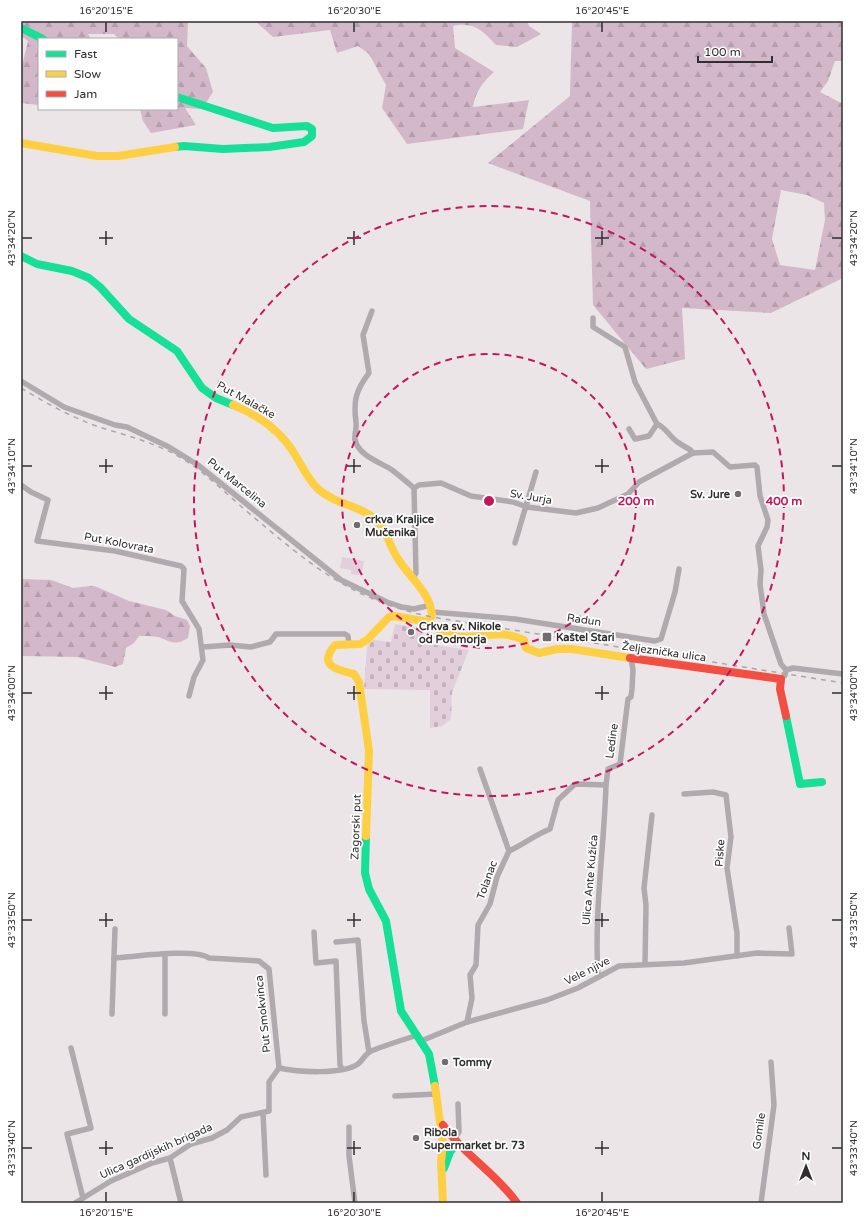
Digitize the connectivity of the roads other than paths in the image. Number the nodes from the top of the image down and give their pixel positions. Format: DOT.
graph roads {
  1 [pos="21,28"];
  2 [pos="41,38"];
  3 [pos="178,98"];
  4 [pos="21,143"];
  5 [pos="21,256"];
  6 [pos="372,311"];
  7 [pos="592,318"];
  8 [pos="21,381"];
  9 [pos="657,424"];
  10 [pos="629,428"];
  11 [pos="693,453"];
  12 [pos="536,472"];
  13 [pos="21,485"];
  14 [pos="414,488"];
  15 [pos="527,507"];
  16 [pos="515,543"];
  17 [pos="679,569"];
  18 [pos="413,578"];
  19 [pos="432,609"];
  20 [pos="429,622"];
  21 [pos="349,644"];
  22 [pos="203,647"];
  23 [pos="630,658"];
  24 [pos="786,670"];
  25 [pos="843,674"];
  26 [pos="781,679"];
  27 [pos="189,696"];
  28 [pos="480,769"];
  29 [pos="822,782"];
  30 [pos="606,785"];
  31 [pos="684,794"];
  32 [pos="652,815"];
  33 [pos="509,851"];
  34 [pos="115,928"];
  35 [pos="789,928"];
  36 [pos="314,932"];
  37 [pos="336,942"];
  38 [pos="165,954"];
  39 [pos="737,956"];
  40 [pos="114,958"];
  41 [pos="645,964"];
  42 [pos="598,976"];
  43 [pos="112,1014"];
  44 [pos="165,1014"];
  45 [pos="467,1022"];
  46 [pos="419,1038"];
  47 [pos="71,1048"];
  48 [pos="369,1052"];
  49 [pos="771,1062"];
  50 [pos="279,1068"];
  51 [pos="342,1070"];
  52 [pos="436,1094"];
  53 [pos="395,1096"];
  54 [pos="458,1104"];
  55 [pos="263,1113"];
  56 [pos="442,1123"];
  57 [pos="348,1127"];
  58 [pos="453,1140"];
  59 [pos="444,1144"];
  60 [pos="170,1158"];
  61 [pos="442,1174"];
  62 [pos="266,1175"];
  63 [pos="83,1198"];
  64 [pos="75,1203"];
  65 [pos="181,1203"];
  66 [pos="355,1203"];
  67 [pos="443,1203"];
  68 [pos="517,1203"];
  69 [pos="761,1203"];
  1 -- 2 [label="main road"];
  3 -- 4 [label="main road"];
  5 -- 18 [label="main road, Put Malačke"];
  6 -- 14 [label="street"];
  7 -- 9 [label="street"];
  8 -- 19 [label="street, Put Marcelina"];
  9 -- 10 [label="street"];
  9 -- 11 [label="street"];
  11 -- 15 [label="street, Sv. Jurja"];
  11 -- 24 [label="street"];
  12 -- 15 [label="street"];
  13 -- 22 [label="street, Put Kolovrata"];
  14 -- 15 [label="street, Sv. Jurja"];
  14 -- 18 [label="street"];
  15 -- 16 [label="street"];
  17 -- 19 [label="street, Radun"];
  18 -- 19 [label="main road, Put Malačke"];
  19 -- 20 [label="main road"];
  20 -- 21 [label="main road, Zagorski put"];
  20 -- 23 [label="main road, Željeznička ulica"];
  21 -- 22 [label="street"];
  21 -- 46 [label="main road, Zagorski put"];
  22 -- 27 [label="street, Put Kolovrata"];
  23 -- 26 [label="main road, Željeznička ulica"];
  23 -- 30 [label="street, Ledine"];
  24 -- 25 [label="street"];
  24 -- 26 [label="street"];
  26 -- 29 [label="main road"];
  28 -- 33 [label="street, Tolanac"];
  30 -- 33 [label="street"];
  30 -- 42 [label="street, Ulica Ante Kužića"];
  31 -- 39 [label="street, Piske"];
  32 -- 41 [label="street"];
  33 -- 45 [label="street, Tolanac"];
  34 -- 40 [label="street"];
  35 -- 39 [label="street, Vele njive"];
  36 -- 51 [label="street"];
  37 -- 48 [label="street"];
  38 -- 40 [label="street, Put Smokvinca"];
  38 -- 44 [label="street"];
  38 -- 50 [label="street, Put Smokvinca"];
  39 -- 41 [label="street, Vele njive"];
  40 -- 43 [label="street"];
  41 -- 42 [label="street, Vele njive"];
  42 -- 45 [label="street, Vele njive"];
  45 -- 46 [label="street, Vele njive"];
  46 -- 48 [label="street"];
  46 -- 52 [label="main road, Zagorski put"];
  47 -- 63 [label="street"];
  48 -- 51 [label="street"];
  49 -- 69 [label="street, Gomile"];
  50 -- 51 [label="street"];
  50 -- 55 [label="street"];
  52 -- 53 [label="street"];
  52 -- 56 [label="main road, Zagorski put"];
  54 -- 58 [label="street"];
  55 -- 60 [label="street, Ulica gardijskih brigada"];
  55 -- 62 [label="street"];
  56 -- 58 [label="main road"];
  56 -- 59 [label="main road"];
  57 -- 66 [label="street"];
  58 -- 59 [label="main road"];
  58 -- 61 [label="main road"];
  58 -- 68 [label="main road"];
  59 -- 61 [label="main road"];
  60 -- 63 [label="street, Ulica gardijskih brigada"];
  60 -- 65 [label="street"];
  61 -- 67 [label="main road"];
  63 -- 64 [label="street, Ulica gardijskih brigada"];
}
